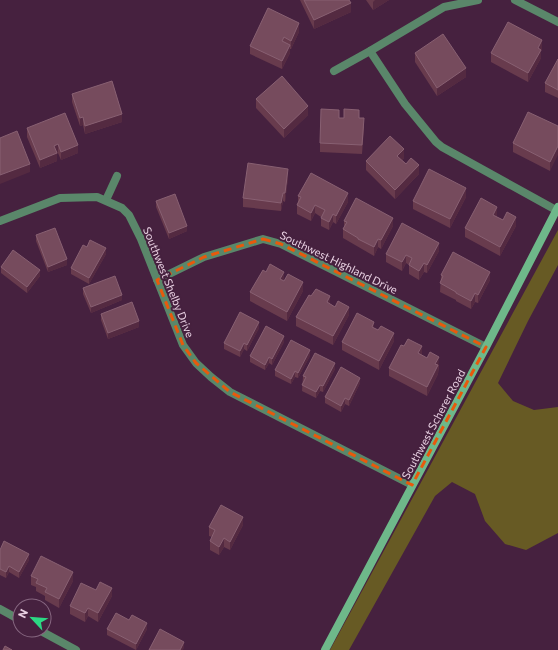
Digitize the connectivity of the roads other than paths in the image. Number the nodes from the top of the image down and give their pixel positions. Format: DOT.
graph roads {
  1 [pos="478,0"];
  2 [pos="515,0"];
  3 [pos="558,22"];
  4 [pos="370,51"];
  5 [pos="334,71"];
  6 [pos="117,176"];
  7 [pos="106,200"];
  8 [pos="557,208"];
  9 [pos="0,221"];
  10 [pos="157,280"];
  11 [pos="486,347"];
  12 [pos="412,485"];
  13 [pos="0,609"];
  14 [pos="12,616"];
  15 [pos="52,637"];
  16 [pos="76,650"];
  17 [pos="325,650"];
  1 -- 4 [label="street"];
  2 -- 3 [label="street"];
  4 -- 5 [label="street"];
  4 -- 8 [label="street"];
  6 -- 7 [label="street"];
  7 -- 9 [label="street, Southwest Shelby Drive"];
  7 -- 10 [label="street, Southwest Shelby Drive"];
  8 -- 11 [label="main road, Southwest Scherer Road"];
  10 -- 11 [label="street, Southwest Highland Drive"];
  10 -- 12 [label="street, Southwest Shelby Drive"];
  11 -- 12 [label="main road, Southwest Scherer Road"];
  12 -- 17 [label="main road, Southwest Scherer Road"];
  13 -- 14 [label="street"];
  15 -- 16 [label="street"];
}
